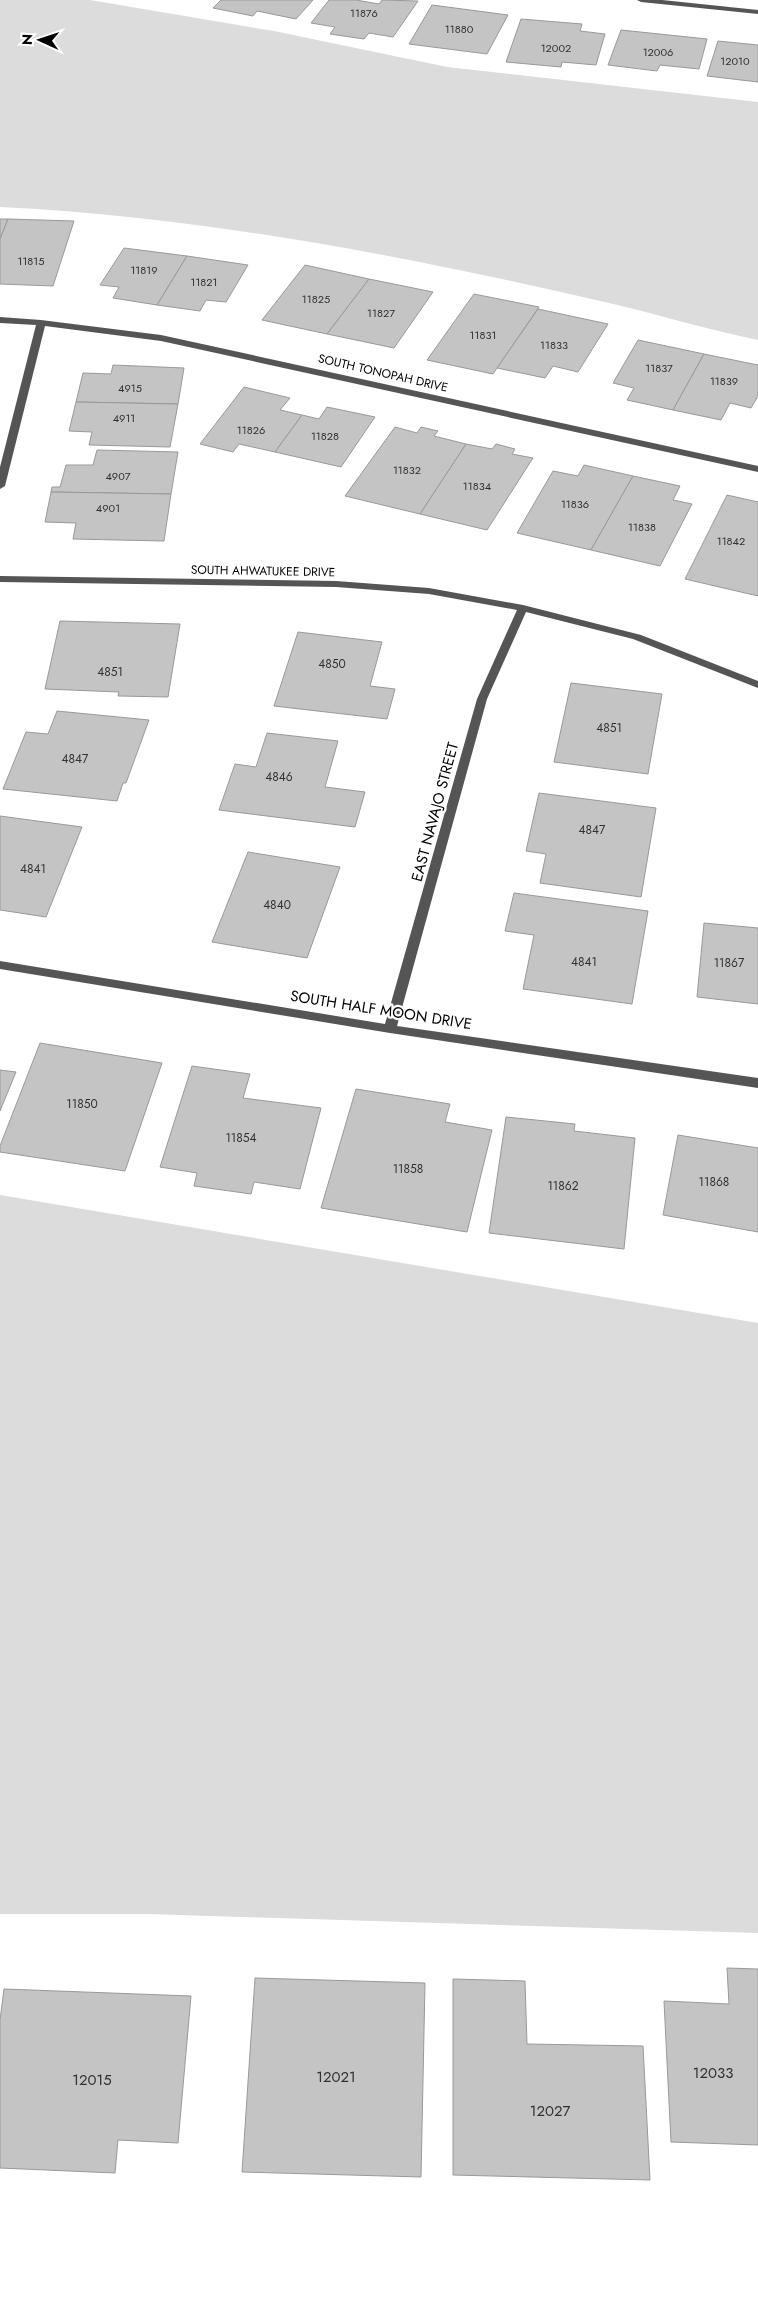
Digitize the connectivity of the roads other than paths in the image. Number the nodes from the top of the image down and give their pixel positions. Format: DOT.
graph roads {
  1 [pos="641,0"];
  2 [pos="758,12"];
  3 [pos="0,320"];
  4 [pos="41,323"];
  5 [pos="758,469"];
  6 [pos="0,486"];
  7 [pos="0,579"];
  8 [pos="523,608"];
  9 [pos="758,685"];
  10 [pos="0,965"];
  11 [pos="390,1028"];
  12 [pos="758,1083"];
  1 -- 2 [label="street"];
  3 -- 4 [label="street, SOUTH TONOPAH DRIVE"];
  4 -- 5 [label="street, SOUTH TONOPAH DRIVE"];
  4 -- 6 [label="street"];
  7 -- 8 [label="street, SOUTH AHWATUKEE DRIVE"];
  8 -- 9 [label="street, SOUTH AHWATUKEE DRIVE"];
  8 -- 11 [label="street, EAST NAVAJO STREET"];
  10 -- 11 [label="street, SOUTH HALF MOON DRIVE"];
  11 -- 12 [label="street, SOUTH HALF MOON DRIVE"];
}
